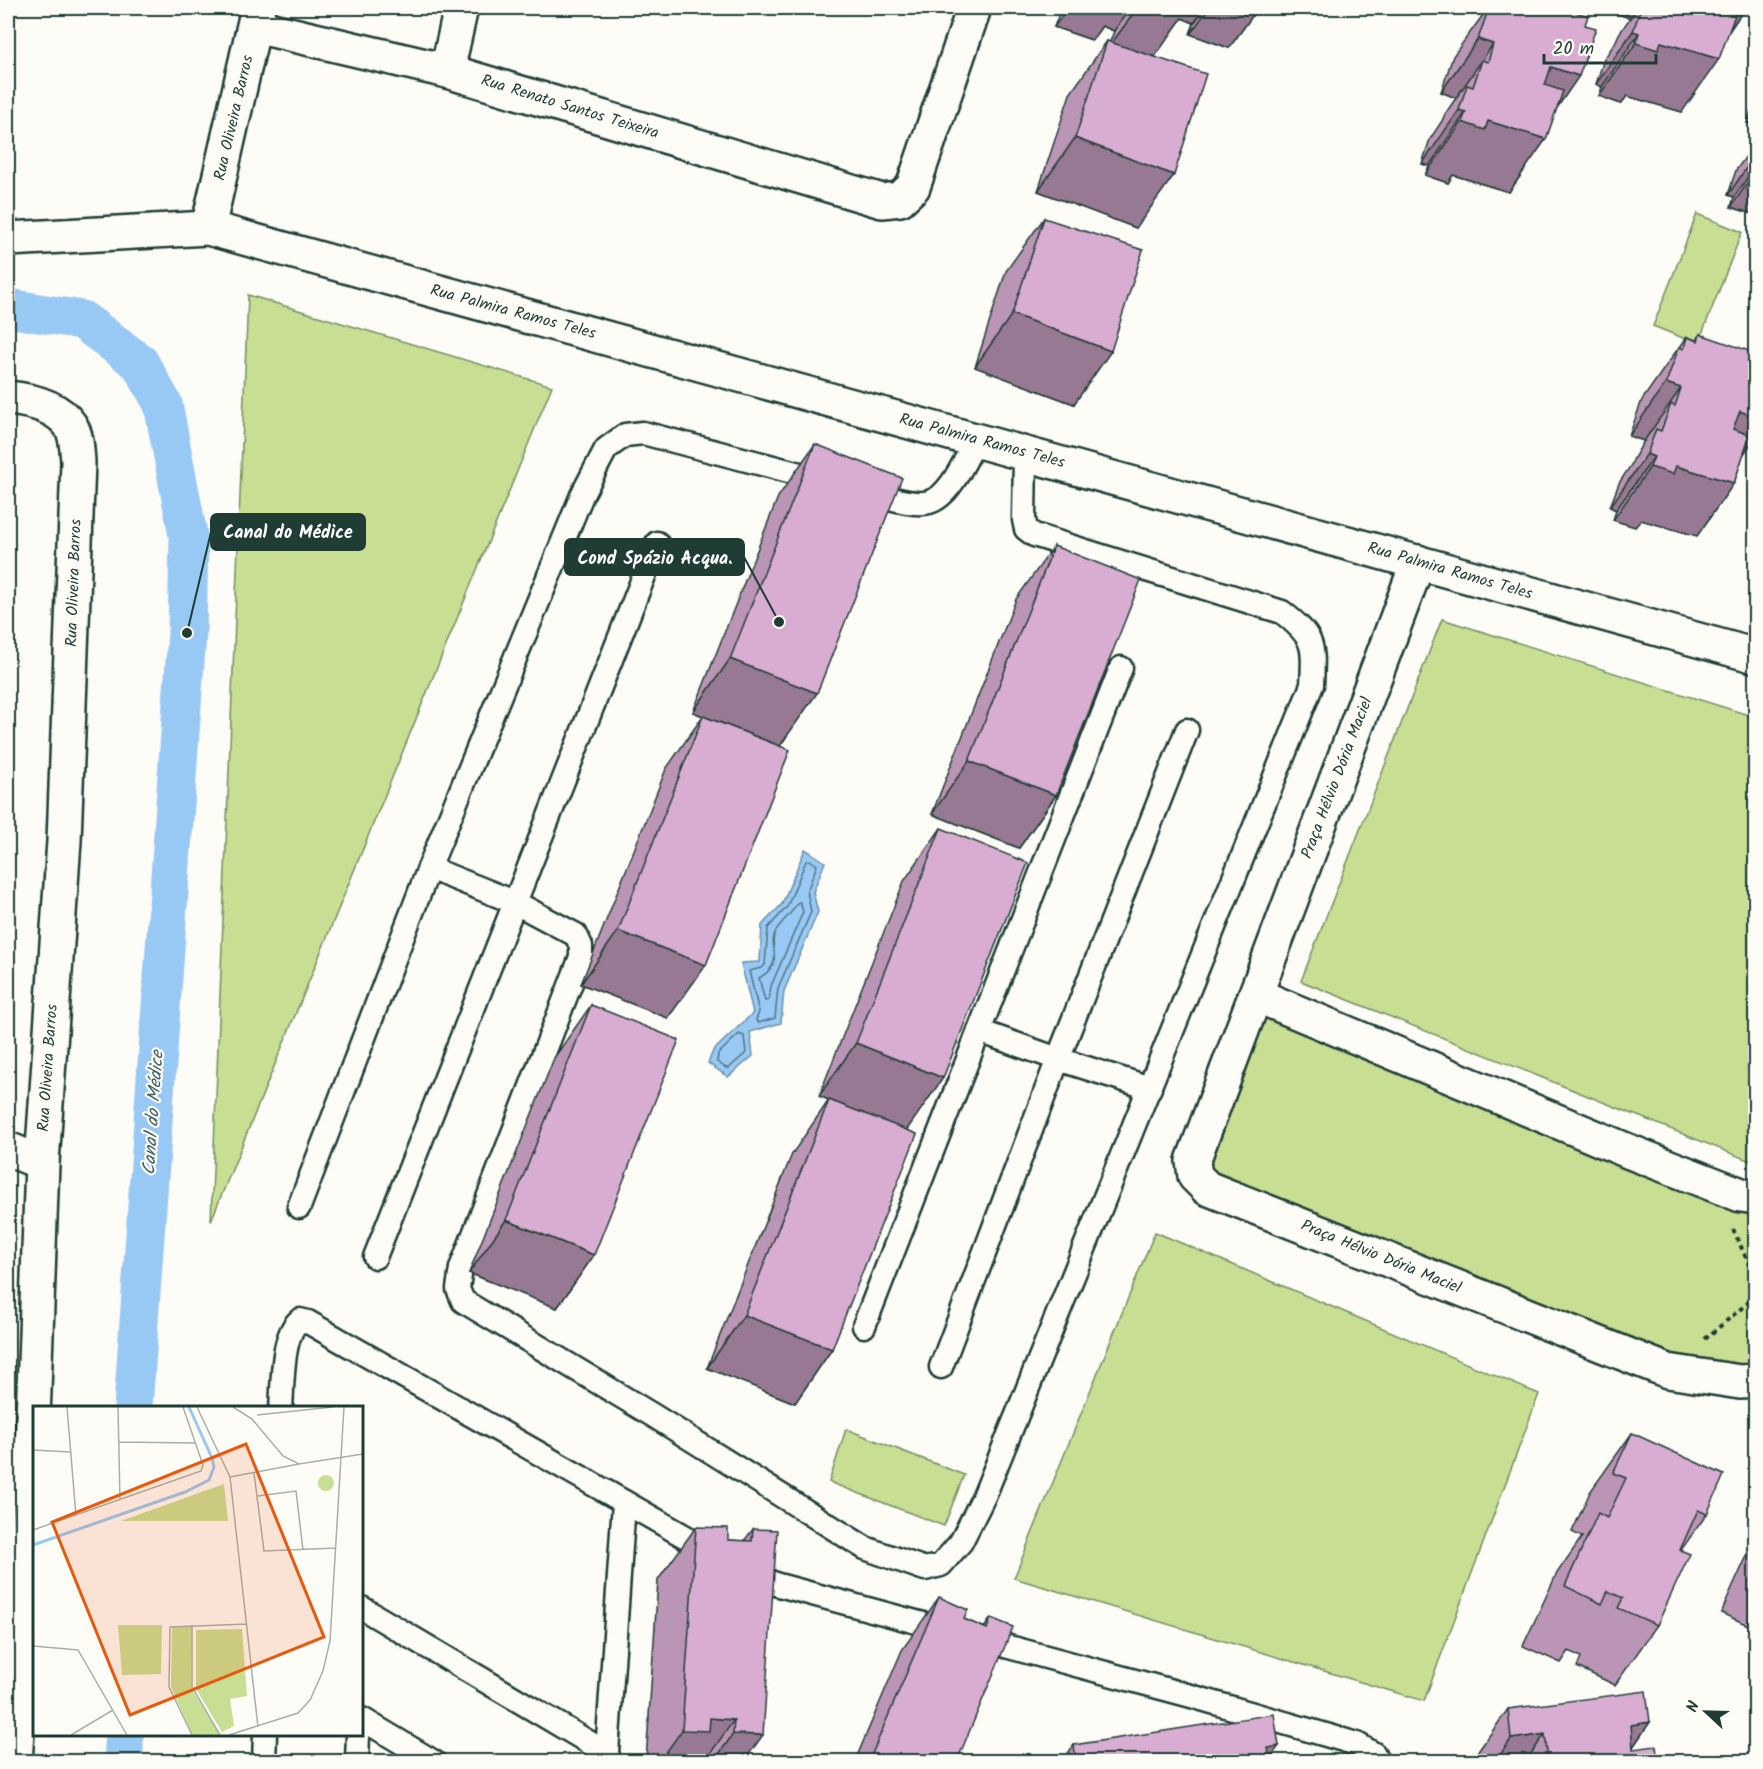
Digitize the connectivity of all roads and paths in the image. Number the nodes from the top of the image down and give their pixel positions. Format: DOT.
graph roads {
  1 [pos="461,8"];
  2 [pos="974,8"];
  3 [pos="257,17"];
  4 [pos="447,70"];
  5 [pos="208,228"];
  6 [pos="8,239"];
  7 [pos="18,399"];
  8 [pos="975,440"];
  9 [pos="1025,453"];
  10 [pos="657,543"];
  11 [pos="1418,562"];
  12 [pos="1755,656"];
  13 [pos="1121,668"];
  14 [pos="1187,730"];
  15 [pos="429,868"];
  16 [pos="514,902"];
  17 [pos="1256,995"];
  18 [pos="979,1031"];
  19 [pos="1058,1059"];
  20 [pos="1149,1088"];
  21 [pos="8,1149"];
  22 [pos="42,1162"];
  23 [pos="1755,1197"];
  24 [pos="299,1207"];
  25 [pos="375,1257"];
  26 [pos="1755,1296"];
  27 [pos="864,1326"];
  28 [pos="941,1367"];
  29 [pos="1668,1371"];
  30 [pos="1755,1381"];
  31 [pos="281,1406"];
  32 [pos="624,1502"];
  33 [pos="18,1559"];
  34 [pos="363,1609"];
  35 [pos="992,1643"];
  36 [pos="985,1664"];
  37 [pos="363,1720"];
  38 [pos="265,1736"];
  39 [pos="358,1736"];
  40 [pos="608,1757"];
  41 [pos="15,1761"];
  42 [pos="264,1761"];
  43 [pos="357,1761"];
  44 [pos="434,1761"];
  45 [pos="1378,1761"];
  1 -- 4 [label="street"];
  2 -- 4 [label="street, Rua Renato Santos Teixeira"];
  3 -- 4 [label="street, Rua Renato Santos Teixeira"];
  3 -- 5 [label="street, Rua Oliveira Barros"];
  5 -- 6 [label="street, Rua Palmira Ramos Teles"];
  5 -- 8 [label="street, Rua Palmira Ramos Teles"];
  7 -- 22 [label="street, Rua Oliveira Barros"];
  8 -- 9 [label="street, Rua Palmira Ramos Teles"];
  8 -- 15 [label="lane"];
  9 -- 11 [label="street, Rua Palmira Ramos Teles"];
  9 -- 20 [label="lane"];
  10 -- 16 [label="lane"];
  11 -- 12 [label="street, Rua Palmira Ramos Teles"];
  11 -- 17 [label="street, Praça Hélvio Dória Maciel"];
  13 -- 18 [label="lane"];
  14 -- 19 [label="lane"];
  15 -- 16 [label="lane"];
  15 -- 24 [label="lane"];
  16 -- 20 [label="lane"];
  16 -- 25 [label="lane"];
  17 -- 23 [label="street"];
  17 -- 29 [label="street, Praça Hélvio Dória Maciel"];
  18 -- 19 [label="lane"];
  18 -- 27 [label="lane"];
  19 -- 20 [label="lane"];
  19 -- 28 [label="lane"];
  21 -- 22 [label="street"];
  22 -- 33 [label="street, Rua Oliveira Barros"];
  26 -- 29 [label="path"];
  29 -- 30 [label="street, Praça Hélvio Dória Maciel"];
  31 -- 32 [label="lane"];
  32 -- 35 [label="lane"];
  32 -- 40 [label="lane"];
  33 -- 41 [label="street, Rua Oliveira Barros"];
  34 -- 40 [label="lane"];
  35 -- 36 [label="lane"];
  35 -- 45 [label="lane"];
  37 -- 44 [label="lane"];
  38 -- 42 [label="lane"];
  39 -- 43 [label="lane"];
}
